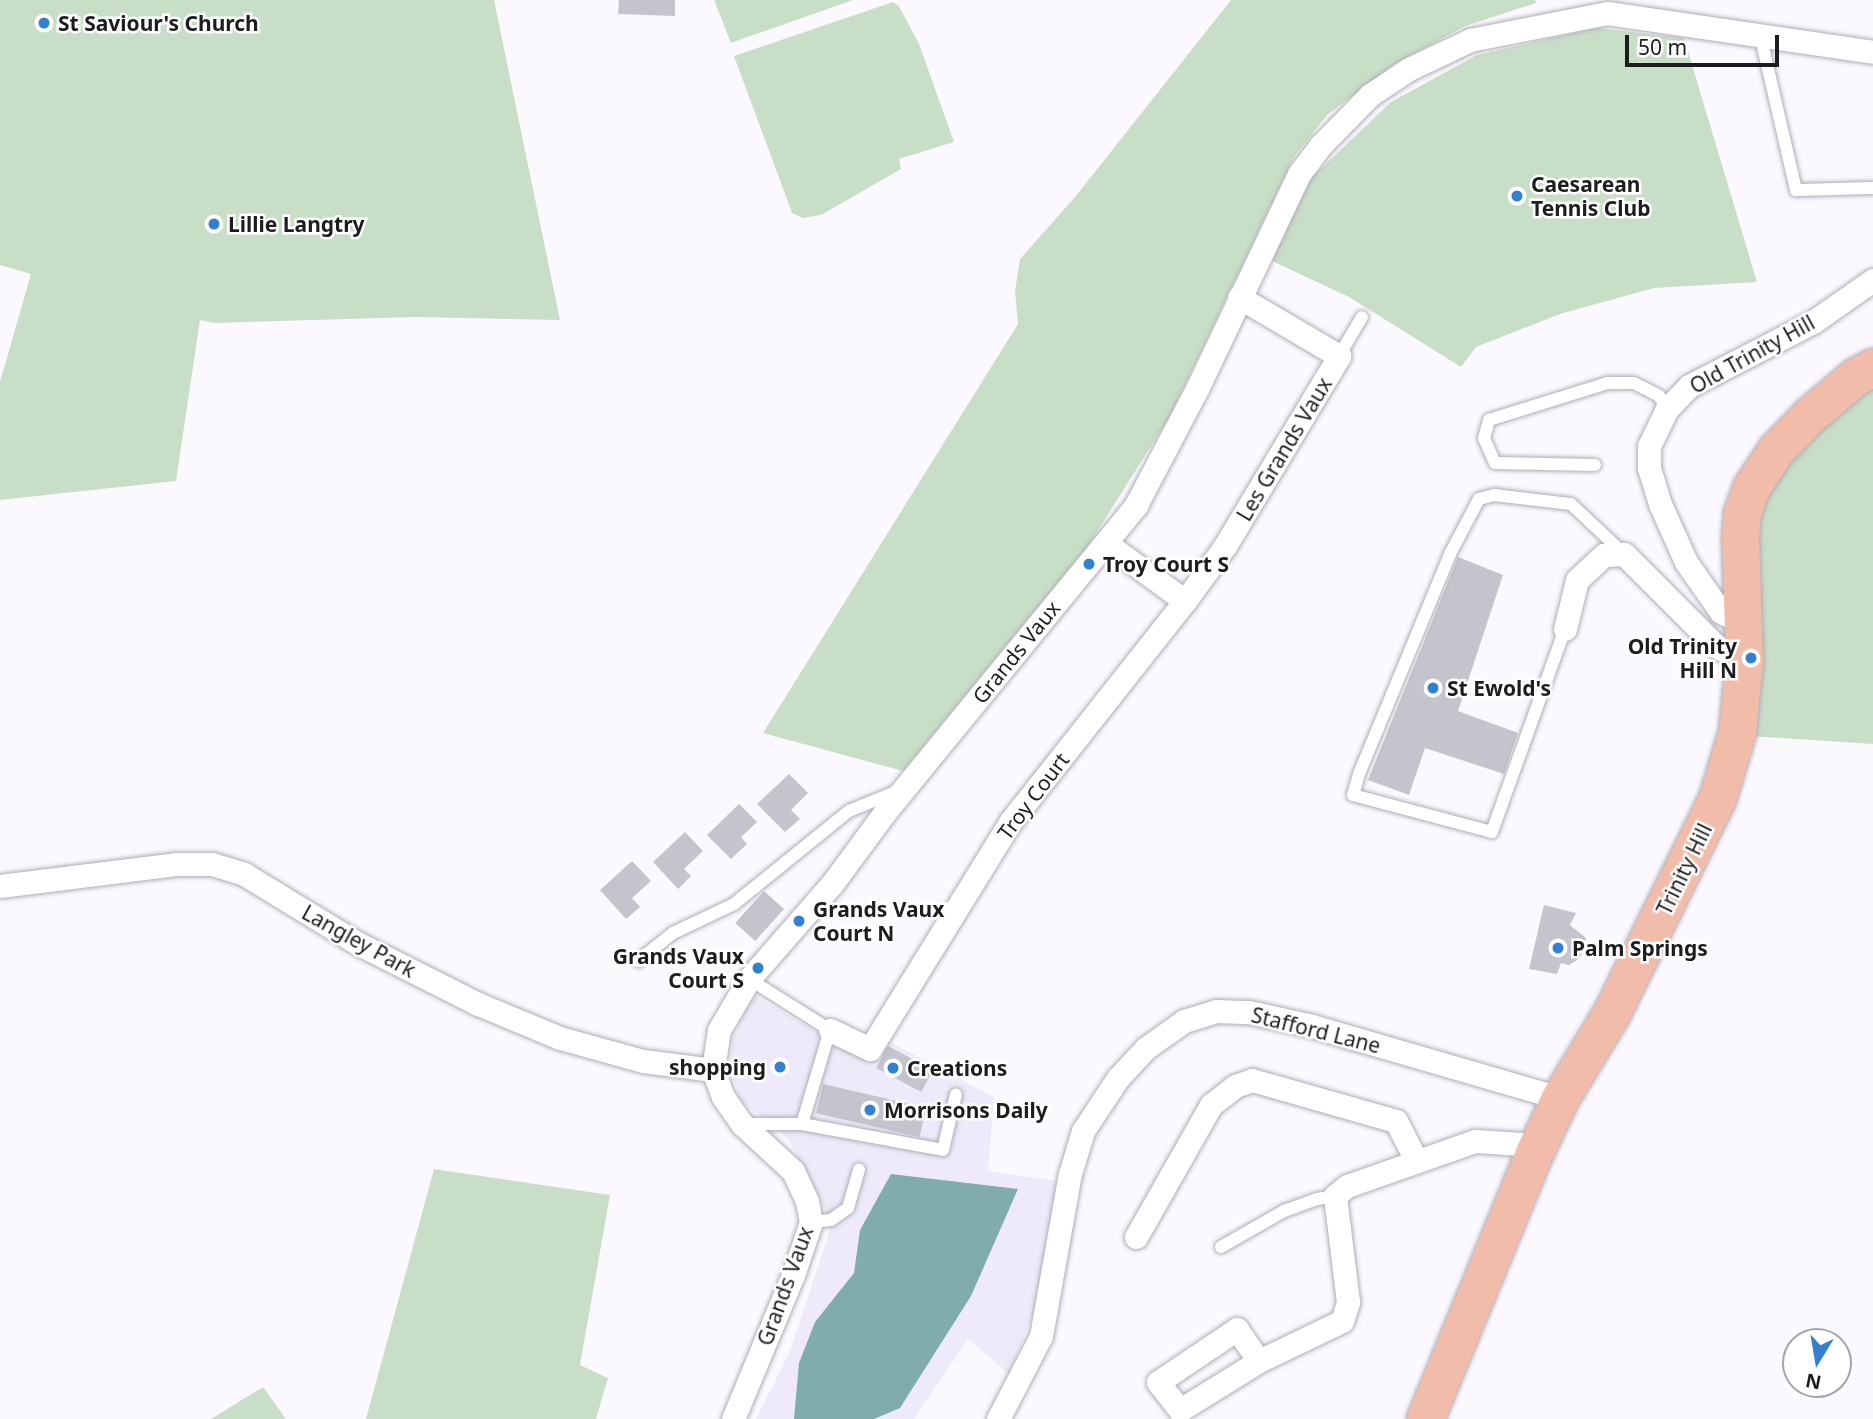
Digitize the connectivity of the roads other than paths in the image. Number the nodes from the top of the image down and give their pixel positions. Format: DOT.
graph roads {
  1 [pos="1610,6"];
  2 [pos="1760,33"];
  3 [pos="1873,52"];
  4 [pos="1873,188"];
  5 [pos="1873,280"];
  6 [pos="1239,297"];
  7 [pos="1362,317"];
  8 [pos="1339,356"];
  9 [pos="1873,367"];
  10 [pos="1667,409"];
  11 [pos="1595,465"];
  12 [pos="1107,544"];
  13 [pos="1624,554"];
  14 [pos="1185,601"];
  15 [pos="1744,623"];
  16 [pos="1564,629"];
  17 [pos="1744,661"];
  18 [pos="904,788"];
  19 [pos="0,886"];
  20 [pos="638,961"];
  21 [pos="749,979"];
  22 [pos="830,1030"];
  23 [pos="713,1070"];
  24 [pos="956,1094"];
  25 [pos="1560,1098"];
  26 [pos="742,1124"];
  27 [pos="802,1124"];
  28 [pos="1536,1149"];
  29 [pos="1416,1160"];
  30 [pos="859,1170"];
  31 [pos="1335,1196"];
  32 [pos="811,1222"];
  33 [pos="1136,1237"];
  34 [pos="1220,1247"];
  35 [pos="1259,1361"];
  36 [pos="733,1419"];
  37 [pos="998,1419"];
  38 [pos="1425,1419"];
  1 -- 2 [label="street, Grands Vaux"];
  1 -- 6 [label="street, Grands Vaux"];
  2 -- 3 [label="street, Grands Vaux"];
  2 -- 4 [label="lane"];
  5 -- 10 [label="street, Old Trinity Hill"];
  6 -- 8 [label="street, Les Grands Vaux"];
  6 -- 12 [label="street, Grands Vaux"];
  7 -- 8 [label="lane"];
  8 -- 14 [label="street, Les Grands Vaux"];
  9 -- 15 [label="main road, Trinity Hill"];
  10 -- 11 [label="lane"];
  10 -- 15 [label="street, Old Trinity Hill"];
  12 -- 14 [label="street"];
  12 -- 18 [label="street, Grands Vaux"];
  13 -- 16 [label="street"];
  13 -- 16 [label="lane"];
  13 -- 17 [label="street"];
  14 -- 22 [label="street, Troy Court"];
  15 -- 17 [label="main road, Trinity Hill"];
  17 -- 25 [label="main road, Trinity Hill"];
  18 -- 20 [label="lane"];
  18 -- 21 [label="street, Grands Vaux"];
  19 -- 23 [label="street, Langley Park"];
  21 -- 22 [label="lane"];
  21 -- 23 [label="street, Grands Vaux"];
  22 -- 27 [label="lane"];
  23 -- 26 [label="street, Grands Vaux"];
  24 -- 27 [label="lane"];
  25 -- 28 [label="main road, Trinity Hill"];
  25 -- 37 [label="street, Stafford Lane"];
  26 -- 27 [label="lane"];
  26 -- 32 [label="street, Grands Vaux"];
  28 -- 29 [label="street"];
  28 -- 38 [label="main road, Trinity Hill"];
  29 -- 31 [label="street"];
  29 -- 33 [label="street"];
  30 -- 32 [label="lane"];
  31 -- 34 [label="lane"];
  31 -- 35 [label="street"];
  32 -- 36 [label="street, Grands Vaux"];
}
